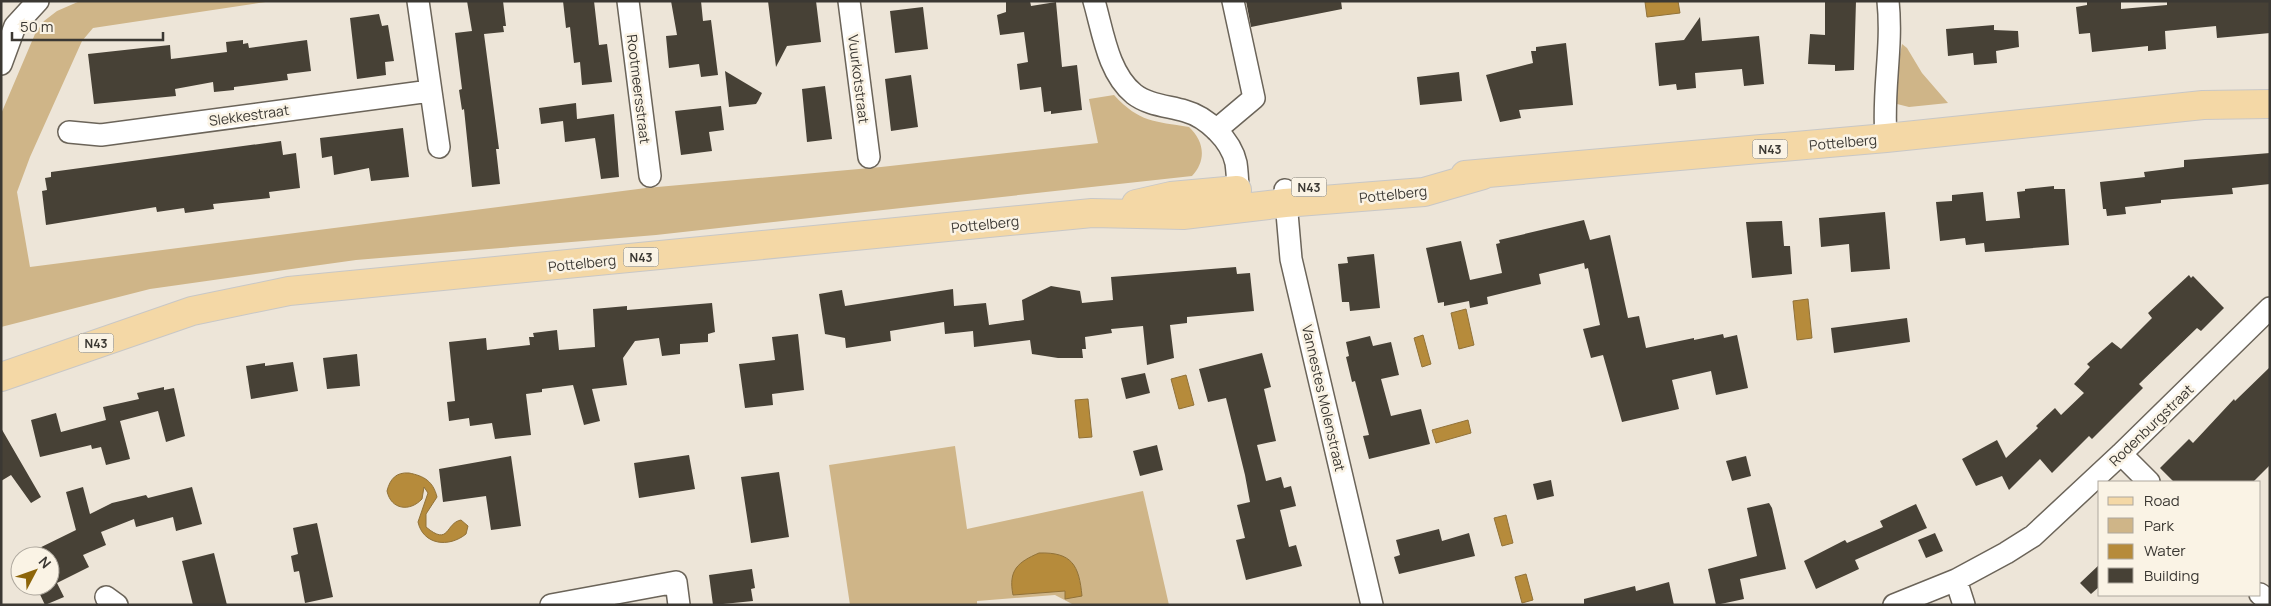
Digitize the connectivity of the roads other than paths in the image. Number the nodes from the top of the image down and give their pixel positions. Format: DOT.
graph roads {
  1 [pos="38,1"];
  2 [pos="418,1"];
  3 [pos="628,1"];
  4 [pos="849,1"];
  5 [pos="1094,1"];
  6 [pos="1233,1"];
  7 [pos="1888,1"];
  8 [pos="1,64"];
  9 [pos="2270,87"];
  10 [pos="430,91"];
  11 [pos="2270,104"];
  12 [pos="2203,105"];
  13 [pos="1216,130"];
  14 [pos="69,132"];
  15 [pos="1886,138"];
  16 [pos="439,147"];
  17 [pos="869,157"];
  18 [pos="650,176"];
  19 [pos="1285,196"];
  20 [pos="1238,200"];
  21 [pos="192,311"];
  22 [pos="2268,313"];
  23 [pos="1,357"];
  24 [pos="1,377"];
  25 [pos="2121,454"];
  26 [pos="2148,481"];
  27 [pos="1956,580"];
  28 [pos="551,605"];
  29 [pos="679,605"];
  30 [pos="1372,605"];
  31 [pos="1894,605"];
  32 [pos="1964,605"];
  1 -- 8 [label="street"];
  2 -- 10 [label="street"];
  3 -- 18 [label="street, Rootmeersstraat"];
  4 -- 17 [label="street, Vuurkotstraat"];
  5 -- 13 [label="street"];
  6 -- 13 [label="street"];
  7 -- 15 [label="street"];
  9 -- 12 [label="main road, Pottelberg / N43"];
  10 -- 14 [label="street, Slekkestraat"];
  10 -- 16 [label="street"];
  11 -- 12 [label="main road, Pottelberg / N43"];
  12 -- 15 [label="main road, Pottelberg / N43"];
  13 -- 20 [label="street"];
  15 -- 19 [label="main road, Pottelberg / N43"];
  19 -- 20 [label="main road, Pottelberg / N43"];
  19 -- 30 [label="street, Vannestes Molenstraat"];
  20 -- 21 [label="main road, Pottelberg / N43"];
  21 -- 23 [label="main road, Pottelberg / N43"];
  21 -- 24 [label="main road, Pottelberg / N43"];
  22 -- 25 [label="street, Rodenburgstraat"];
  25 -- 26 [label="street"];
  25 -- 27 [label="street, Rodenburgstraat"];
  27 -- 31 [label="street, Rodenburgstraat"];
  27 -- 32 [label="street"];
  28 -- 29 [label="street"];
}
